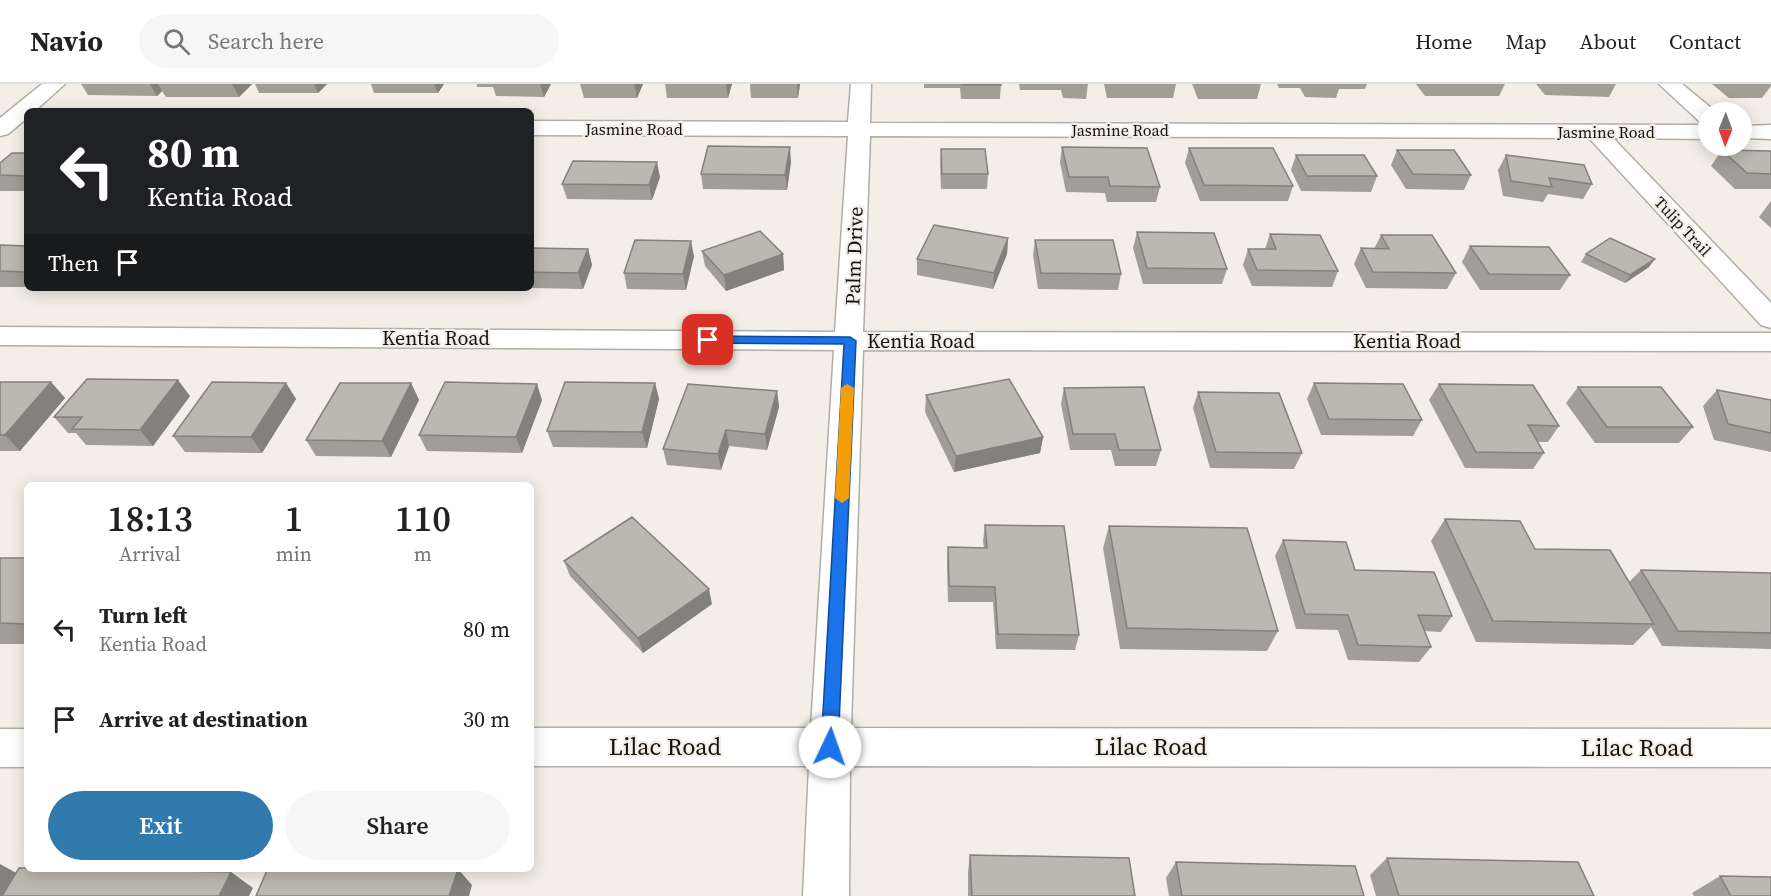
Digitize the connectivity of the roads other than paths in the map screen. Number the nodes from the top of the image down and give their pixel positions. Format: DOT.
graph roads {
  1 [pos="56,84"];
  2 [pos="861,84"];
  3 [pos="1669,84"];
  4 [pos="26,108"];
  5 [pos="1698,109"];
  6 [pos="24,110"];
  7 [pos="1,128"];
  8 [pos="24,128"];
  9 [pos="534,128"];
  10 [pos="859,129"];
  11 [pos="1595,132"];
  12 [pos="1698,132"];
  13 [pos="1752,132"];
  14 [pos="1771,132"];
  15 [pos="1771,319"];
  16 [pos="0,336"];
  17 [pos="850,341"];
  18 [pos="1771,342"];
  19 [pos="534,747"];
  20 [pos="830,747"];
  21 [pos="0,748"];
  22 [pos="24,748"];
  23 [pos="1771,748"];
  24 [pos="826,896"];
  1 -- 4 [label="street"];
  2 -- 10 [label="street, Palm Drive"];
  3 -- 5 [label="street"];
  6 -- 7 [label="street"];
  7 -- 8 [label="street"];
  9 -- 10 [label="street, Jasmine Road"];
  10 -- 11 [label="street, Jasmine Road"];
  10 -- 17 [label="street, Palm Drive"];
  11 -- 12 [label="street, Jasmine Road"];
  11 -- 15 [label="street, Tulip Trail"];
  13 -- 14 [label="street"];
  16 -- 17 [label="street, Kentia Road"];
  17 -- 18 [label="street, Kentia Road"];
  17 -- 20 [label="street, Palm Drive"];
  19 -- 20 [label="street, Lilac Road"];
  20 -- 23 [label="street, Lilac Road"];
  20 -- 24 [label="street, Palm Drive"];
  21 -- 22 [label="street"];
}
